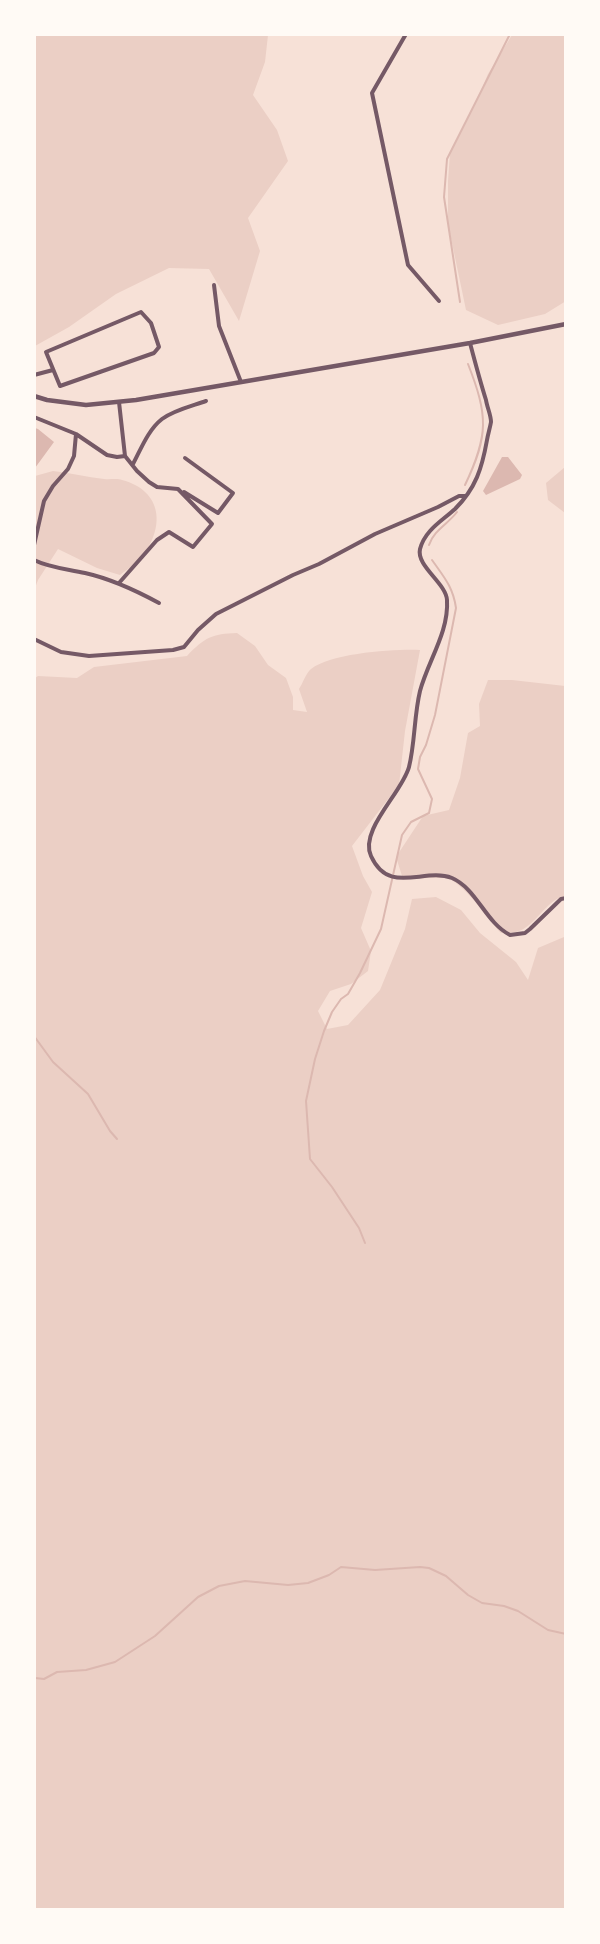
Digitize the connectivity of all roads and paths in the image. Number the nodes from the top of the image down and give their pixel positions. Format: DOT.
graph roads {
  1 [pos="406,34"];
  2 [pos="214,285"];
  3 [pos="439,301"];
  4 [pos="566,324"];
  5 [pos="470,343"];
  6 [pos="53,370"];
  7 [pos="34,375"];
  8 [pos="241,382"];
  9 [pos="34,396"];
  10 [pos="206,401"];
  11 [pos="119,402"];
  12 [pos="34,417"];
  13 [pos="76,434"];
  14 [pos="125,456"];
  15 [pos="185,458"];
  16 [pos="133,464"];
  17 [pos="178,489"];
  18 [pos="466,496"];
  19 [pos="34,545"];
  20 [pos="34,560"];
  21 [pos="119,582"];
  22 [pos="159,603"];
  23 [pos="34,639"];
  24 [pos="566,898"];
  1 -- 3 [label="street"];
  2 -- 8 [label="street"];
  4 -- 5 [label="street"];
  5 -- 8 [label="street"];
  5 -- 18 [label="street"];
  6 -- 6 [label="street"];
  6 -- 7 [label="street"];
  8 -- 11 [label="street"];
  9 -- 11 [label="street"];
  10 -- 16 [label="street"];
  11 -- 14 [label="street"];
  12 -- 13 [label="street"];
  13 -- 14 [label="street"];
  13 -- 19 [label="street"];
  14 -- 16 [label="street"];
  15 -- 17 [label="street"];
  16 -- 17 [label="street"];
  17 -- 21 [label="street"];
  18 -- 23 [label="street"];
  18 -- 24 [label="street"];
  20 -- 21 [label="street"];
  21 -- 22 [label="street"];
}
